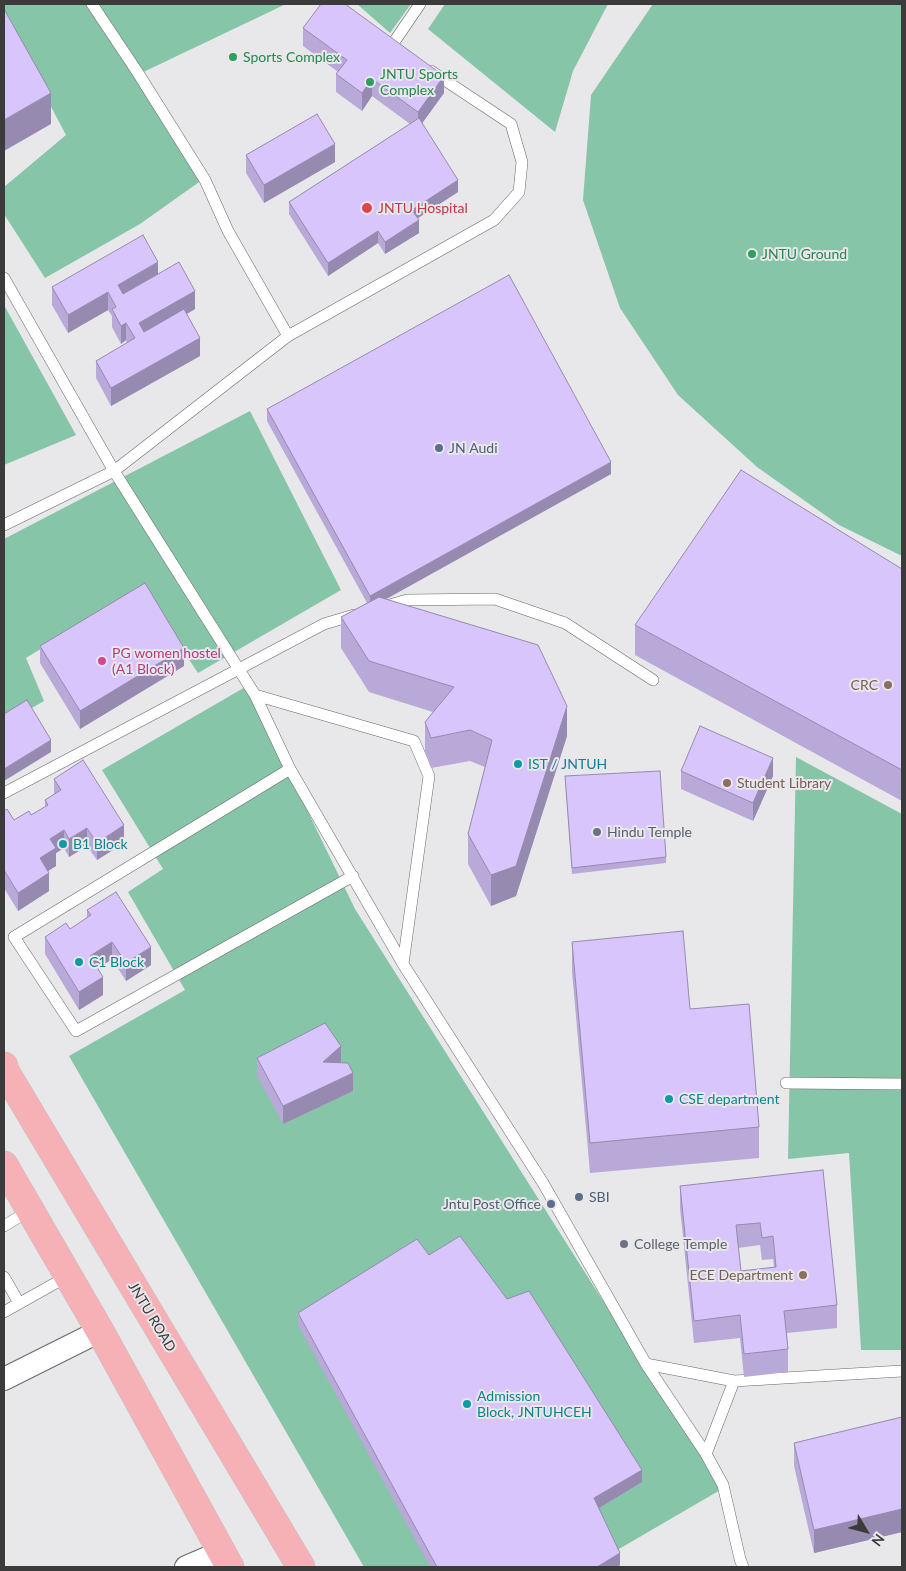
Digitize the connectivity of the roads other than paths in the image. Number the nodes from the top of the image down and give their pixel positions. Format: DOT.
graph roads {
  1 [pos="92,4"];
  2 [pos="420,4"];
  3 [pos="392,45"];
  4 [pos="424,66"];
  5 [pos="4,278"];
  6 [pos="288,336"];
  7 [pos="114,471"];
  8 [pos="4,525"];
  9 [pos="238,669"];
  10 [pos="653,680"];
  11 [pos="255,695"];
  12 [pos="290,769"];
  13 [pos="4,793"];
  14 [pos="353,876"];
  15 [pos="403,964"];
  16 [pos="4,1068"];
  17 [pos="786,1083"];
  18 [pos="902,1084"];
  19 [pos="4,1166"];
  20 [pos="30,1210"];
  21 [pos="4,1226"];
  22 [pos="68,1276"];
  23 [pos="4,1277"];
  24 [pos="19,1303"];
  25 [pos="4,1312"];
  26 [pos="100,1331"];
  27 [pos="646,1364"];
  28 [pos="902,1371"];
  29 [pos="4,1379"];
  30 [pos="734,1381"];
  31 [pos="706,1454"];
  32 [pos="225,1559"];
  33 [pos="186,1567"];
  34 [pos="301,1567"];
  35 [pos="743,1567"];
  1 -- 6 [label="lane"];
  2 -- 3 [label="lane"];
  4 -- 6 [label="lane"];
  5 -- 7 [label="lane"];
  6 -- 7 [label="lane"];
  7 -- 8 [label="lane"];
  7 -- 9 [label="lane"];
  9 -- 10 [label="lane"];
  9 -- 11 [label="lane"];
  9 -- 13 [label="lane"];
  11 -- 12 [label="lane"];
  11 -- 15 [label="lane"];
  12 -- 14 [label="lane"];
  12 -- 14 [label="lane"];
  14 -- 15 [label="lane"];
  15 -- 27 [label="lane"];
  16 -- 34 [label="main road, JNTU ROAD"];
  17 -- 18 [label="lane"];
  19 -- 20 [label="main road"];
  20 -- 21 [label="lane"];
  20 -- 22 [label="main road"];
  22 -- 24 [label="lane"];
  22 -- 26 [label="main road"];
  23 -- 24 [label="lane"];
  24 -- 25 [label="lane"];
  26 -- 29 [label="street"];
  26 -- 32 [label="main road"];
  27 -- 30 [label="lane"];
  27 -- 31 [label="lane"];
  28 -- 30 [label="lane"];
  30 -- 31 [label="lane"];
  31 -- 35 [label="lane"];
  32 -- 33 [label="street"];
}
